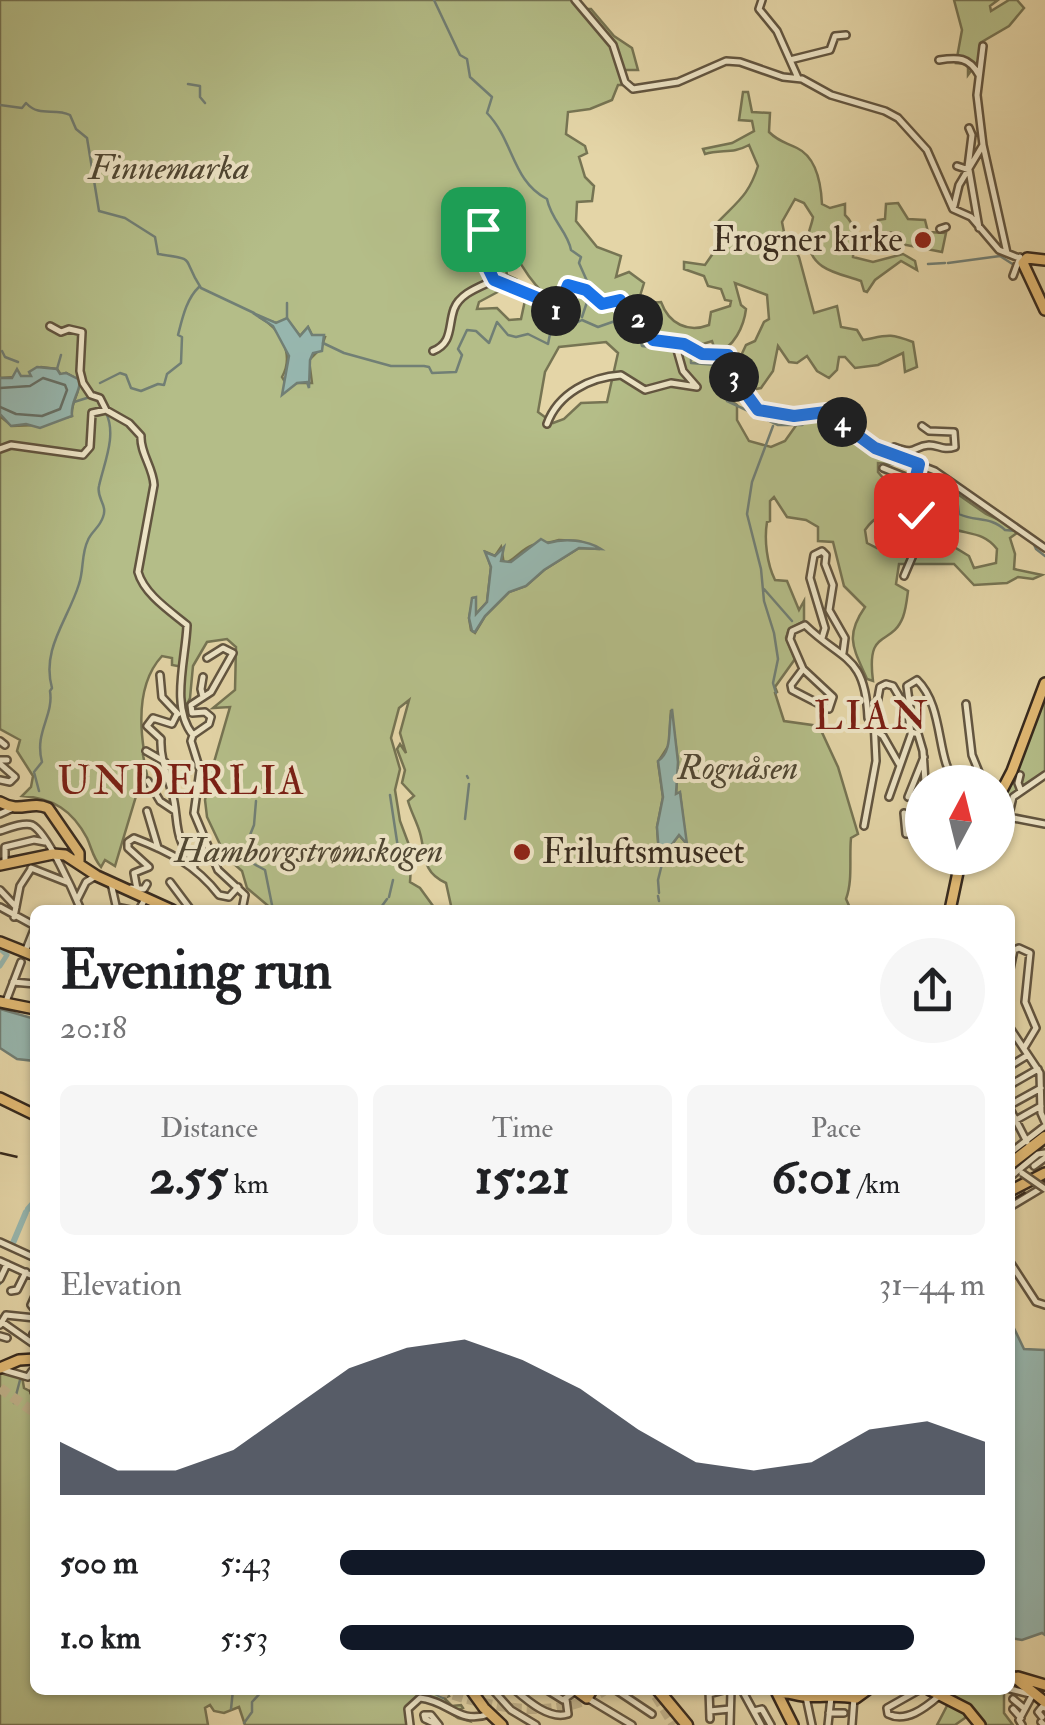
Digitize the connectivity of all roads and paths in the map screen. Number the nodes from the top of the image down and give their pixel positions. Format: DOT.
graph roads {
  1 [pos="575,0"];
  2 [pos="762,0"];
  3 [pos="846,34"];
  4 [pos="982,46"];
  5 [pos="790,60"];
  6 [pos="938,60"];
  7 [pos="798,78"];
  8 [pos="980,78"];
  9 [pos="969,128"];
  10 [pos="983,145"];
  11 [pos="957,166"];
  12 [pos="969,170"];
  13 [pos="956,211"];
  14 [pos="488,213"];
  15 [pos="979,228"];
  16 [pos="1006,252"];
  17 [pos="1022,260"];
  18 [pos="1045,260"];
  19 [pos="1013,276"];
  20 [pos="494,280"];
  21 [pos="1041,293"];
  22 [pos="1045,310"];
  23 [pos="50,326"];
  24 [pos="676,342"];
  25 [pos="433,351"];
  26 [pos="106,410"];
  27 [pos="547,424"];
  28 [pos="922,426"];
  29 [pos="0,449"];
  30 [pos="887,454"];
  31 [pos="918,465"];
  32 [pos="883,468"];
  33 [pos="914,480"];
  34 [pos="1045,548"];
  35 [pos="904,576"];
  36 [pos="822,638"];
  37 [pos="843,653"];
  38 [pos="207,658"];
  39 [pos="802,669"];
  40 [pos="160,675"];
  41 [pos="204,677"];
  42 [pos="1045,683"];
  43 [pos="204,697"];
  44 [pos="966,704"];
  45 [pos="908,707"];
  46 [pos="179,714"];
  47 [pos="874,720"];
  48 [pos="875,731"];
  49 [pos="911,732"];
  50 [pos="194,735"];
  51 [pos="146,751"];
  52 [pos="924,757"];
  53 [pos="2,761"];
  54 [pos="166,762"];
  55 [pos="899,764"];
  56 [pos="921,765"];
  57 [pos="924,765"];
  58 [pos="945,765"];
  59 [pos="976,765"];
  60 [pos="1014,765"];
  61 [pos="1020,775"];
  62 [pos="1045,775"];
  63 [pos="0,780"];
  64 [pos="148,781"];
  65 [pos="1021,791"];
  66 [pos="889,796"];
  67 [pos="1015,797"];
  68 [pos="0,802"];
  69 [pos="11,808"];
  70 [pos="147,811"];
  71 [pos="176,811"];
  72 [pos="904,813"];
  73 [pos="0,814"];
  74 [pos="1015,817"];
  75 [pos="905,824"];
  76 [pos="1045,824"];
  77 [pos="864,826"];
  78 [pos="0,830"];
  79 [pos="45,842"];
  80 [pos="158,848"];
  81 [pos="53,854"];
  82 [pos="79,863"];
  83 [pos="2,864"];
  84 [pos="30,864"];
  85 [pos="194,869"];
  86 [pos="96,875"];
  87 [pos="957,875"];
  88 [pos="111,882"];
  89 [pos="170,882"];
  90 [pos="70,883"];
  91 [pos="147,884"];
  92 [pos="238,887"];
  93 [pos="123,888"];
  94 [pos="0,890"];
  95 [pos="137,890"];
  96 [pos="145,899"];
  97 [pos="77,900"];
  98 [pos="79,905"];
  99 [pos="116,905"];
  100 [pos="142,905"];
  101 [pos="154,905"];
  102 [pos="187,905"];
  103 [pos="243,905"];
  104 [pos="951,905"];
  105 [pos="16,906"];
  106 [pos="0,907"];
  107 [pos="14,916"];
  108 [pos="30,924"];
  109 [pos="0,943"];
  110 [pos="1015,950"];
  111 [pos="29,957"];
  112 [pos="14,982"];
  113 [pos="30,984"];
  114 [pos="2,1003"];
  115 [pos="30,1008"];
  116 [pos="1015,1035"];
  117 [pos="1021,1044"];
  118 [pos="1015,1045"];
  119 [pos="1028,1055"];
  120 [pos="1015,1063"];
  121 [pos="1038,1069"];
  122 [pos="1015,1082"];
  123 [pos="1040,1088"];
  124 [pos="0,1098"];
  125 [pos="1015,1104"];
  126 [pos="1040,1106"];
  127 [pos="30,1112"];
  128 [pos="1016,1120"];
  129 [pos="1045,1124"];
  130 [pos="1045,1139"];
  131 [pos="1038,1151"];
  132 [pos="1034,1166"];
  133 [pos="1015,1170"];
  134 [pos="1015,1170"];
  135 [pos="1015,1171"];
  136 [pos="1044,1178"];
  137 [pos="1015,1189"];
  138 [pos="1015,1203"];
  139 [pos="0,1242"];
  140 [pos="30,1256"];
  141 [pos="3,1262"];
  142 [pos="1015,1270"];
  143 [pos="26,1272"];
  144 [pos="30,1274"];
  145 [pos="0,1279"];
  146 [pos="11,1290"];
  147 [pos="1045,1305"];
  148 [pos="30,1318"];
  149 [pos="2,1319"];
  150 [pos="30,1342"];
  151 [pos="30,1359"];
  152 [pos="0,1368"];
  153 [pos="30,1374"];
  154 [pos="1015,1681"];
  155 [pos="1015,1683"];
  156 [pos="1045,1685"];
  157 [pos="1032,1694"];
  158 [pos="475,1695"];
  159 [pos="498,1695"];
  160 [pos="522,1695"];
  161 [pos="554,1695"];
  162 [pos="570,1695"];
  163 [pos="591,1695"];
  164 [pos="624,1695"];
  165 [pos="659,1695"];
  166 [pos="709,1695"];
  167 [pos="729,1695"];
  168 [pos="745,1695"];
  169 [pos="782,1695"];
  170 [pos="801,1695"];
  171 [pos="809,1695"];
  172 [pos="834,1695"];
  173 [pos="843,1695"];
  174 [pos="859,1695"];
  175 [pos="909,1695"];
  176 [pos="933,1695"];
  177 [pos="938,1695"];
  178 [pos="806,1696"];
  179 [pos="854,1698"];
  180 [pos="566,1699"];
  181 [pos="1014,1699"];
  182 [pos="1045,1705"];
  183 [pos="730,1709"];
  184 [pos="1012,1709"];
  185 [pos="1025,1709"];
  186 [pos="710,1710"];
  187 [pos="754,1711"];
  188 [pos="829,1713"];
  189 [pos="489,1714"];
  190 [pos="652,1714"];
  191 [pos="844,1714"];
  192 [pos="902,1717"];
  193 [pos="710,1719"];
  194 [pos="1042,1721"];
  195 [pos="760,1722"];
  196 [pos="1021,1722"];
  197 [pos="410,1725"];
  198 [pos="502,1725"];
  199 [pos="536,1725"];
  200 [pos="632,1725"];
  201 [pos="687,1725"];
  202 [pos="730,1725"];
  203 [pos="751,1725"];
  204 [pos="771,1725"];
  205 [pos="793,1725"];
  206 [pos="812,1725"];
  207 [pos="828,1725"];
  208 [pos="852,1725"];
  209 [pos="897,1725"];
  210 [pos="980,1725"];
  1 -- 7 [label="street"];
  2 -- 5 [label="street"];
  3 -- 5 [label="street"];
  4 -- 8 [label="street"];
  5 -- 7 [label="street"];
  6 -- 8 [label="street"];
  7 -- 13 [label="street"];
  8 -- 10 [label="street"];
  9 -- 12 [label="street"];
  10 -- 12 [label="street"];
  10 -- 16 [label="street"];
  11 -- 12 [label="street"];
  12 -- 13 [label="street"];
  12 -- 15 [label="street"];
  13 -- 15 [label="street"];
  14 -- 20 [label="street"];
  15 -- 16 [label="street"];
  16 -- 17 [label="street"];
  17 -- 18 [label="main road"];
  17 -- 19 [label="street"];
  17 -- 21 [label="main road"];
  20 -- 24 [label="street"];
  20 -- 25 [label="street"];
  21 -- 22 [label="main road"];
  23 -- 26 [label="street"];
  24 -- 27 [label="street"];
  24 -- 30 [label="street"];
  26 -- 29 [label="street"];
  26 -- 46 [label="street"];
  28 -- 30 [label="street"];
  30 -- 31 [label="street"];
  31 -- 33 [label="street"];
  31 -- 34 [label="street"];
  32 -- 33 [label="street"];
  33 -- 35 [label="street"];
  36 -- 37 [label="street"];
  36 -- 37 [label="street"];
  36 -- 39 [label="street"];
  37 -- 47 [label="street"];
  38 -- 43 [label="street"];
  39 -- 39 [label="street"];
  40 -- 46 [label="street"];
  41 -- 43 [label="street"];
  42 -- 60 [label="main road"];
  43 -- 50 [label="street"];
  44 -- 59 [label="street"];
  45 -- 47 [label="street"];
  45 -- 49 [label="street"];
  45 -- 58 [label="street"];
  46 -- 50 [label="street"];
  46 -- 54 [label="street"];
  47 -- 48 [label="street"];
  48 -- 55 [label="street"];
  48 -- 77 [label="street"];
  49 -- 52 [label="street"];
  49 -- 55 [label="street"];
  50 -- 92 [label="street"];
  51 -- 54 [label="street"];
  52 -- 56 [label="street"];
  52 -- 57 [label="street"];
  53 -- 63 [label="street"];
  54 -- 71 [label="street"];
  55 -- 66 [label="street"];
  61 -- 65 [label="street"];
  62 -- 65 [label="street"];
  64 -- 71 [label="street"];
  65 -- 67 [label="street"];
  68 -- 69 [label="main road"];
  69 -- 73 [label="street"];
  69 -- 82 [label="main road"];
  70 -- 80 [label="street"];
  71 -- 85 [label="street"];
  72 -- 75 [label="street"];
  74 -- 76 [label="street"];
  78 -- 79 [label="street"];
  79 -- 81 [label="street"];
  79 -- 83 [label="street"];
  80 -- 85 [label="street"];
  80 -- 95 [label="street"];
  81 -- 82 [label="main road"];
  81 -- 84 [label="main road"];
  81 -- 90 [label="street"];
  82 -- 86 [label="main road"];
  83 -- 84 [label="main road"];
  84 -- 90 [label="street"];
  84 -- 105 [label="street"];
  85 -- 92 [label="street"];
  86 -- 88 [label="main road"];
  86 -- 97 [label="street"];
  87 -- 104 [label="main road"];
  88 -- 93 [label="main road"];
  88 -- 99 [label="street"];
  89 -- 102 [label="street"];
  90 -- 97 [label="street"];
  91 -- 95 [label="street"];
  92 -- 103 [label="street"];
  93 -- 95 [label="street"];
  93 -- 96 [label="main road"];
  94 -- 105 [label="street"];
  96 -- 100 [label="street"];
  96 -- 101 [label="main road"];
  97 -- 98 [label="street"];
  105 -- 107 [label="street"];
  106 -- 107 [label="street"];
  107 -- 108 [label="street"];
  109 -- 111 [label="main road"];
  110 -- 117 [label="street"];
  111 -- 112 [label="street"];
  112 -- 113 [label="street"];
  112 -- 114 [label="street"];
  114 -- 115 [label="main road"];
  116 -- 117 [label="street"];
  117 -- 118 [label="street"];
  117 -- 119 [label="street"];
  119 -- 120 [label="street"];
  119 -- 121 [label="street"];
  121 -- 122 [label="street"];
  121 -- 123 [label="street"];
  123 -- 125 [label="street"];
  123 -- 126 [label="street"];
  124 -- 127 [label="main road"];
  126 -- 128 [label="street"];
  126 -- 129 [label="street"];
  128 -- 131 [label="street"];
  129 -- 131 [label="street"];
  130 -- 131 [label="highway"];
  130 -- 134 [label="highway"];
  131 -- 132 [label="street"];
  131 -- 133 [label="highway"];
  135 -- 136 [label="street, bridge"];
  136 -- 137 [label="main road"];
  136 -- 138 [label="street"];
  139 -- 140 [label="street"];
  141 -- 143 [label="street"];
  141 -- 145 [label="street"];
  142 -- 147 [label="street"];
  143 -- 144 [label="street"];
  143 -- 146 [label="street"];
  148 -- 149 [label="street"];
  149 -- 150 [label="street"];
  151 -- 152 [label="main road"];
  152 -- 153 [label="street"];
  154 -- 156 [label="main road"];
  155 -- 157 [label="main road"];
  157 -- 182 [label="main road"];
  157 -- 185 [label="street"];
  158 -- 189 [label="main road"];
  159 -- 199 [label="street"];
  160 -- 180 [label="street"];
  161 -- 180 [label="street"];
  162 -- 180 [label="street"];
  163 -- 200 [label="street"];
  164 -- 190 [label="street"];
  165 -- 201 [label="highway"];
  166 -- 186 [label="street"];
  167 -- 183 [label="street"];
  168 -- 187 [label="street"];
  169 -- 205 [label="main road"];
  170 -- 178 [label="main road"];
  171 -- 178 [label="main road"];
  172 -- 188 [label="street"];
  173 -- 179 [label="main road"];
  174 -- 179 [label="main road"];
  175 -- 192 [label="street"];
  176 -- 192 [label="street"];
  177 -- 210 [label="main road"];
  178 -- 206 [label="street"];
  179 -- 208 [label="street"];
  181 -- 185 [label="street"];
  182 -- 194 [label="street"];
  183 -- 186 [label="street"];
  183 -- 202 [label="street"];
  184 -- 196 [label="street"];
  185 -- 196 [label="street"];
  186 -- 193 [label="street"];
  187 -- 195 [label="street"];
  187 -- 204 [label="street"];
  188 -- 191 [label="street"];
  188 -- 207 [label="street"];
  189 -- 197 [label="street"];
  189 -- 198 [label="main road"];
  192 -- 209 [label="street"];
  195 -- 203 [label="street"];
}
